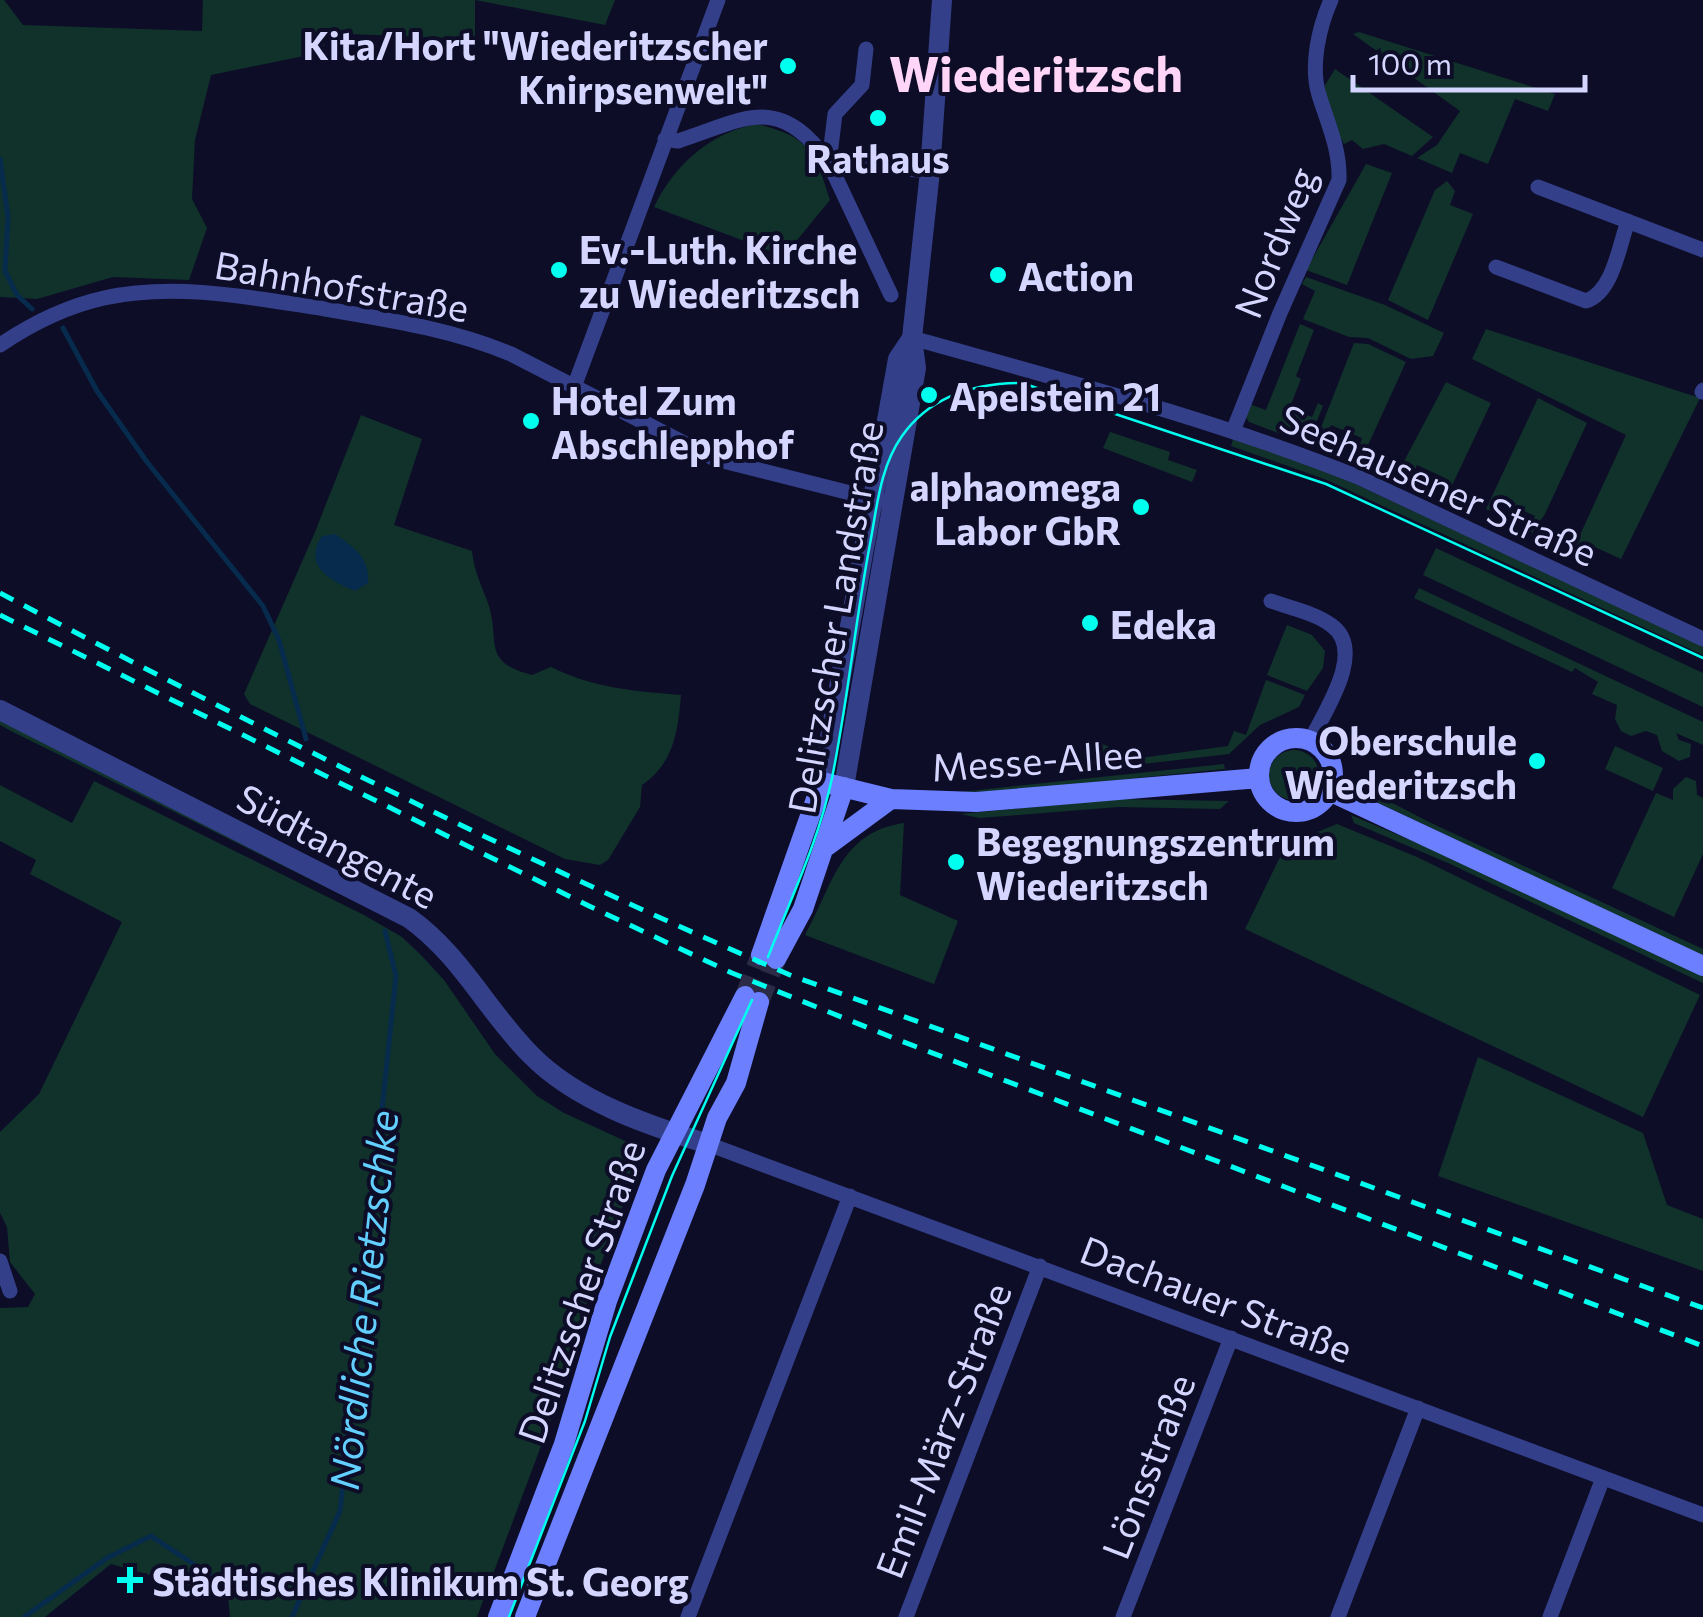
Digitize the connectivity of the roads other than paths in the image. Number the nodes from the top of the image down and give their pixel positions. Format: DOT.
graph roads {
  1 [pos="718,0"];
  2 [pos="942,0"];
  3 [pos="1328,8"];
  4 [pos="866,49"];
  5 [pos="666,139"];
  6 [pos="828,163"];
  7 [pos="930,171"];
  8 [pos="1538,187"];
  9 [pos="1628,222"];
  10 [pos="1703,250"];
  11 [pos="1496,267"];
  12 [pos="891,295"];
  13 [pos="912,338"];
  14 [pos="0,344"];
  15 [pos="574,387"];
  16 [pos="1234,431"];
  17 [pos="881,500"];
  18 [pos="1271,601"];
  19 [pos="1703,640"];
  20 [pos="0,710"];
  21 [pos="1310,741"];
  22 [pos="1258,778"];
  23 [pos="822,782"];
  24 [pos="844,787"];
  25 [pos="1330,791"];
  26 [pos="892,799"];
  27 [pos="825,848"];
  28 [pos="1703,966"];
  29 [pos="674,1132"];
  30 [pos="708,1144"];
  31 [pos="850,1196"];
  32 [pos="0,1261"];
  33 [pos="1040,1266"];
  34 [pos="10,1292"];
  35 [pos="1231,1338"];
  36 [pos="1418,1408"];
  37 [pos="1604,1478"];
  38 [pos="1703,1515"];
  39 [pos="499,1617"];
  40 [pos="525,1617"];
  41 [pos="688,1617"];
  42 [pos="906,1617"];
  43 [pos="1124,1617"];
  44 [pos="1338,1617"];
  45 [pos="1550,1617"];
  1 -- 5 [label="street"];
  2 -- 7 [label="street, Delitzscher Landstraße"];
  3 -- 16 [label="street, Nordweg"];
  4 -- 6 [label="street"];
  5 -- 6 [label="street"];
  5 -- 15 [label="street"];
  6 -- 7 [label="street"];
  6 -- 12 [label="street"];
  7 -- 13 [label="street, Delitzscher Landstraße"];
  8 -- 9 [label="street"];
  9 -- 10 [label="street"];
  9 -- 11 [label="street"];
  13 -- 16 [label="street, Seehausener Straße"];
  13 -- 17 [label="street, Delitzscher Landstraße"];
  14 -- 15 [label="street, Bahnhofstraße"];
  15 -- 17 [label="street, Bahnhofstraße"];
  16 -- 19 [label="street, Seehausener Straße"];
  17 -- 23 [label="street, Delitzscher Landstraße"];
  17 -- 24 [label="street, Delitzscher Landstraße"];
  18 -- 21 [label="street"];
  20 -- 29 [label="street, Südtangente"];
  21 -- 22 [label="main road"];
  21 -- 25 [label="main road"];
  22 -- 25 [label="main road"];
  22 -- 26 [label="main road, Messe-Allee"];
  23 -- 24 [label="main road, Messe-Allee"];
  23 -- 27 [label="main road, Delitzscher Landstraße"];
  24 -- 26 [label="main road, Messe-Allee"];
  24 -- 27 [label="main road, Delitzscher Landstraße"];
  25 -- 28 [label="main road"];
  26 -- 27 [label="main road"];
  29 -- 30 [label="street, Südtangente"];
  29 -- 30 [label="main road, Delitzscher Straße"];
  29 -- 39 [label="main road, Delitzscher Straße"];
  30 -- 31 [label="street, Dachauer Straße"];
  30 -- 40 [label="main road, Delitzscher Straße"];
  31 -- 33 [label="street, Dachauer Straße"];
  31 -- 41 [label="street"];
  32 -- 34 [label="street"];
  33 -- 35 [label="street, Dachauer Straße"];
  33 -- 42 [label="street, Emil-März-Straße"];
  35 -- 36 [label="street, Dachauer Straße"];
  35 -- 43 [label="street, Lönsstraße"];
  36 -- 37 [label="street, Dachauer Straße"];
  36 -- 44 [label="street"];
  37 -- 38 [label="street, Dachauer Straße"];
  37 -- 45 [label="street"];
}
